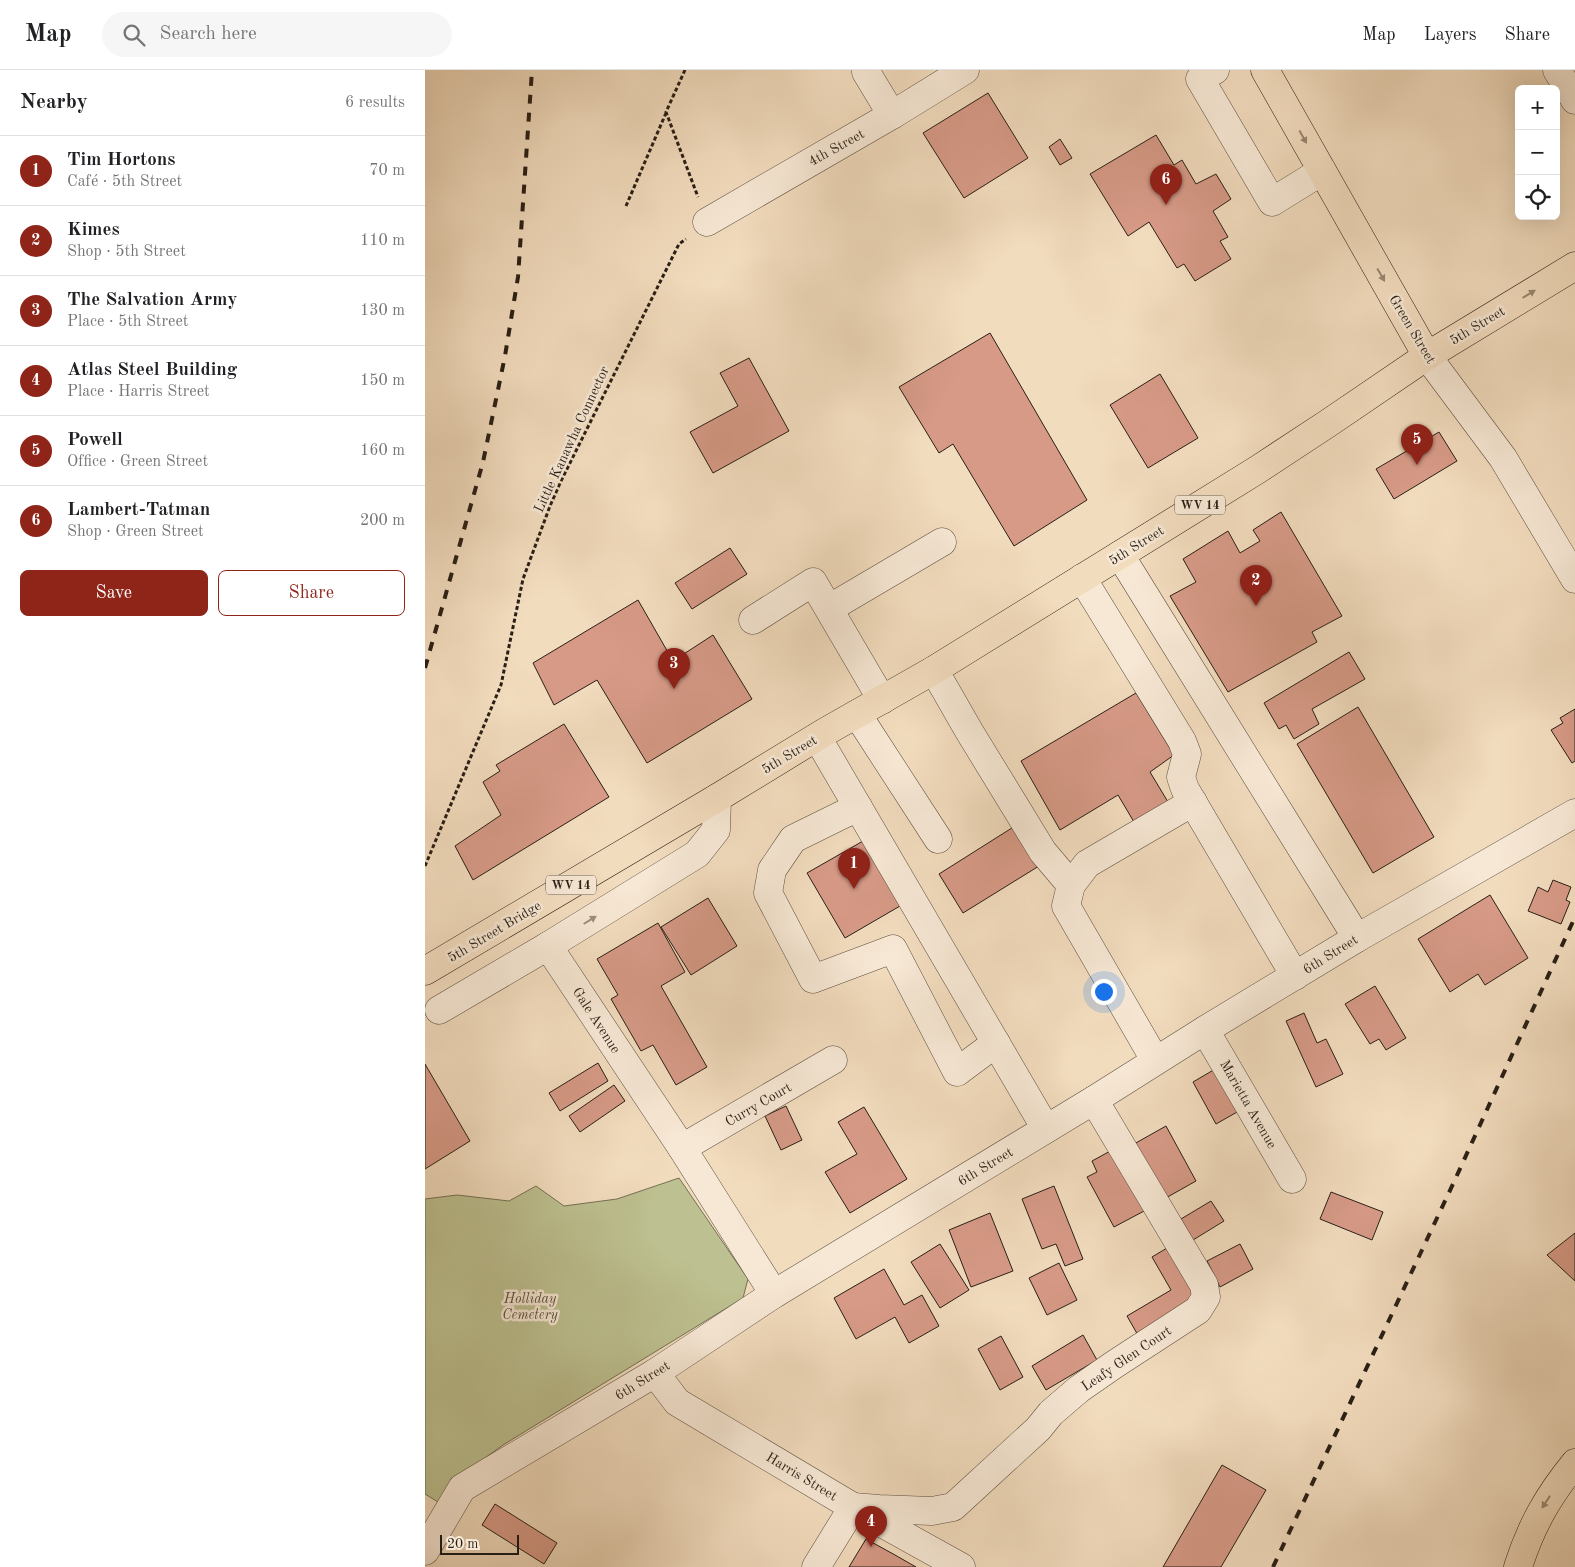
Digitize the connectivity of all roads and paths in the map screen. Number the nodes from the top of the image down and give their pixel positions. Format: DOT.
graph roads {
  1 [pos="685,70"];
  2 [pos="965,70"];
  3 [pos="1215,70"];
  4 [pos="1265,70"];
  5 [pos="1557,70"];
  6 [pos="866,72"];
  7 [pos="1575,100"];
  8 [pos="666,112"];
  9 [pos="892,115"];
  10 [pos="1322,171"];
  11 [pos="626,206"];
  12 [pos="707,222"];
  13 [pos="1575,266"];
  14 [pos="1427,356"];
  15 [pos="942,542"];
  16 [pos="1119,555"];
  17 [pos="1082,578"];
  18 [pos="1575,579"];
  19 [pos="829,608"];
  20 [pos="753,620"];
  21 [pos="934,670"];
  22 [pos="882,700"];
  23 [pos="857,714"];
  24 [pos="817,737"];
  25 [pos="717,798"];
  26 [pos="1193,802"];
  27 [pos="858,808"];
  28 [pos="1575,813"];
  29 [pos="938,839"];
  30 [pos="425,866"];
  31 [pos="1071,885"];
  32 [pos="1357,938"];
  33 [pos="548,946"];
  34 [pos="425,971"];
  35 [pos="1295,976"];
  36 [pos="439,1010"];
  37 [pos="1205,1030"];
  38 [pos="996,1043"];
  39 [pos="833,1060"];
  40 [pos="1155,1060"];
  41 [pos="1094,1100"];
  42 [pos="1046,1129"];
  43 [pos="682,1148"];
  44 [pos="1292,1179"];
  45 [pos="773,1294"];
  46 [pos="655,1373"];
  47 [pos="1575,1463"];
  48 [pos="853,1506"];
  49 [pos="425,1551"];
  50 [pos="816,1567"];
  51 [pos="961,1567"];
  52 [pos="1518,1567"];
  1 -- 8 [label="path"];
  2 -- 9 [label="street, 4th Street"];
  3 -- 10 [label="street"];
  4 -- 10 [label="main road, Green Street, one-way"];
  5 -- 7 [label="street"];
  6 -- 9 [label="street"];
  8 -- 11 [label="path"];
  8 -- 12 [label="path"];
  9 -- 12 [label="street, 4th Street"];
  10 -- 14 [label="main road, Green Street, one-way"];
  12 -- 30 [label="path, Little Kanawha Connector"];
  14 -- 13 [label="main road, 5th Street / WV 14, one-way"];
  14 -- 16 [label="main road, 5th Street / WV 14"];
  14 -- 18 [label="street, Green Street"];
  15 -- 19 [label="street"];
  16 -- 17 [label="main road, 5th Street / WV 14"];
  16 -- 32 [label="street"];
  17 -- 21 [label="main road, 5th Street / WV 14"];
  17 -- 26 [label="street"];
  19 -- 20 [label="street"];
  19 -- 22 [label="street"];
  21 -- 22 [label="main road, 5th Street / WV 14"];
  21 -- 31 [label="street"];
  22 -- 23 [label="main road, 5th Street / WV 14"];
  23 -- 24 [label="main road, 5th Street / WV 14"];
  23 -- 29 [label="street"];
  24 -- 25 [label="main road, 5th Street / WV 14"];
  24 -- 27 [label="street"];
  33 -- 25 [label="street, one-way"];
  25 -- 34 [label="main road, 5th Street Bridge / WV 14"];
  26 -- 31 [label="street"];
  26 -- 35 [label="street"];
  27 -- 38 [label="street"];
  27 -- 38 [label="street"];
  28 -- 32 [label="street, 6th Street"];
  31 -- 40 [label="street"];
  32 -- 35 [label="street, 6th Street"];
  33 -- 36 [label="street"];
  33 -- 43 [label="street, Gale Avenue"];
  35 -- 37 [label="street, 6th Street"];
  37 -- 40 [label="street, 6th Street"];
  37 -- 44 [label="street, Marietta Avenue"];
  38 -- 42 [label="street"];
  39 -- 43 [label="street, Curry Court"];
  40 -- 41 [label="street, 6th Street"];
  41 -- 42 [label="street, 6th Street"];
  41 -- 48 [label="street, Leafy Glen Court"];
  42 -- 45 [label="street, 6th Street"];
  43 -- 45 [label="street, Gale Avenue"];
  45 -- 46 [label="street, 6th Street"];
  46 -- 48 [label="street, Harris Street"];
  46 -- 49 [label="street, 6th Street"];
  47 -- 52 [label="main road, one-way"];
  48 -- 50 [label="street"];
  48 -- 51 [label="street, Harris Street"];
}
